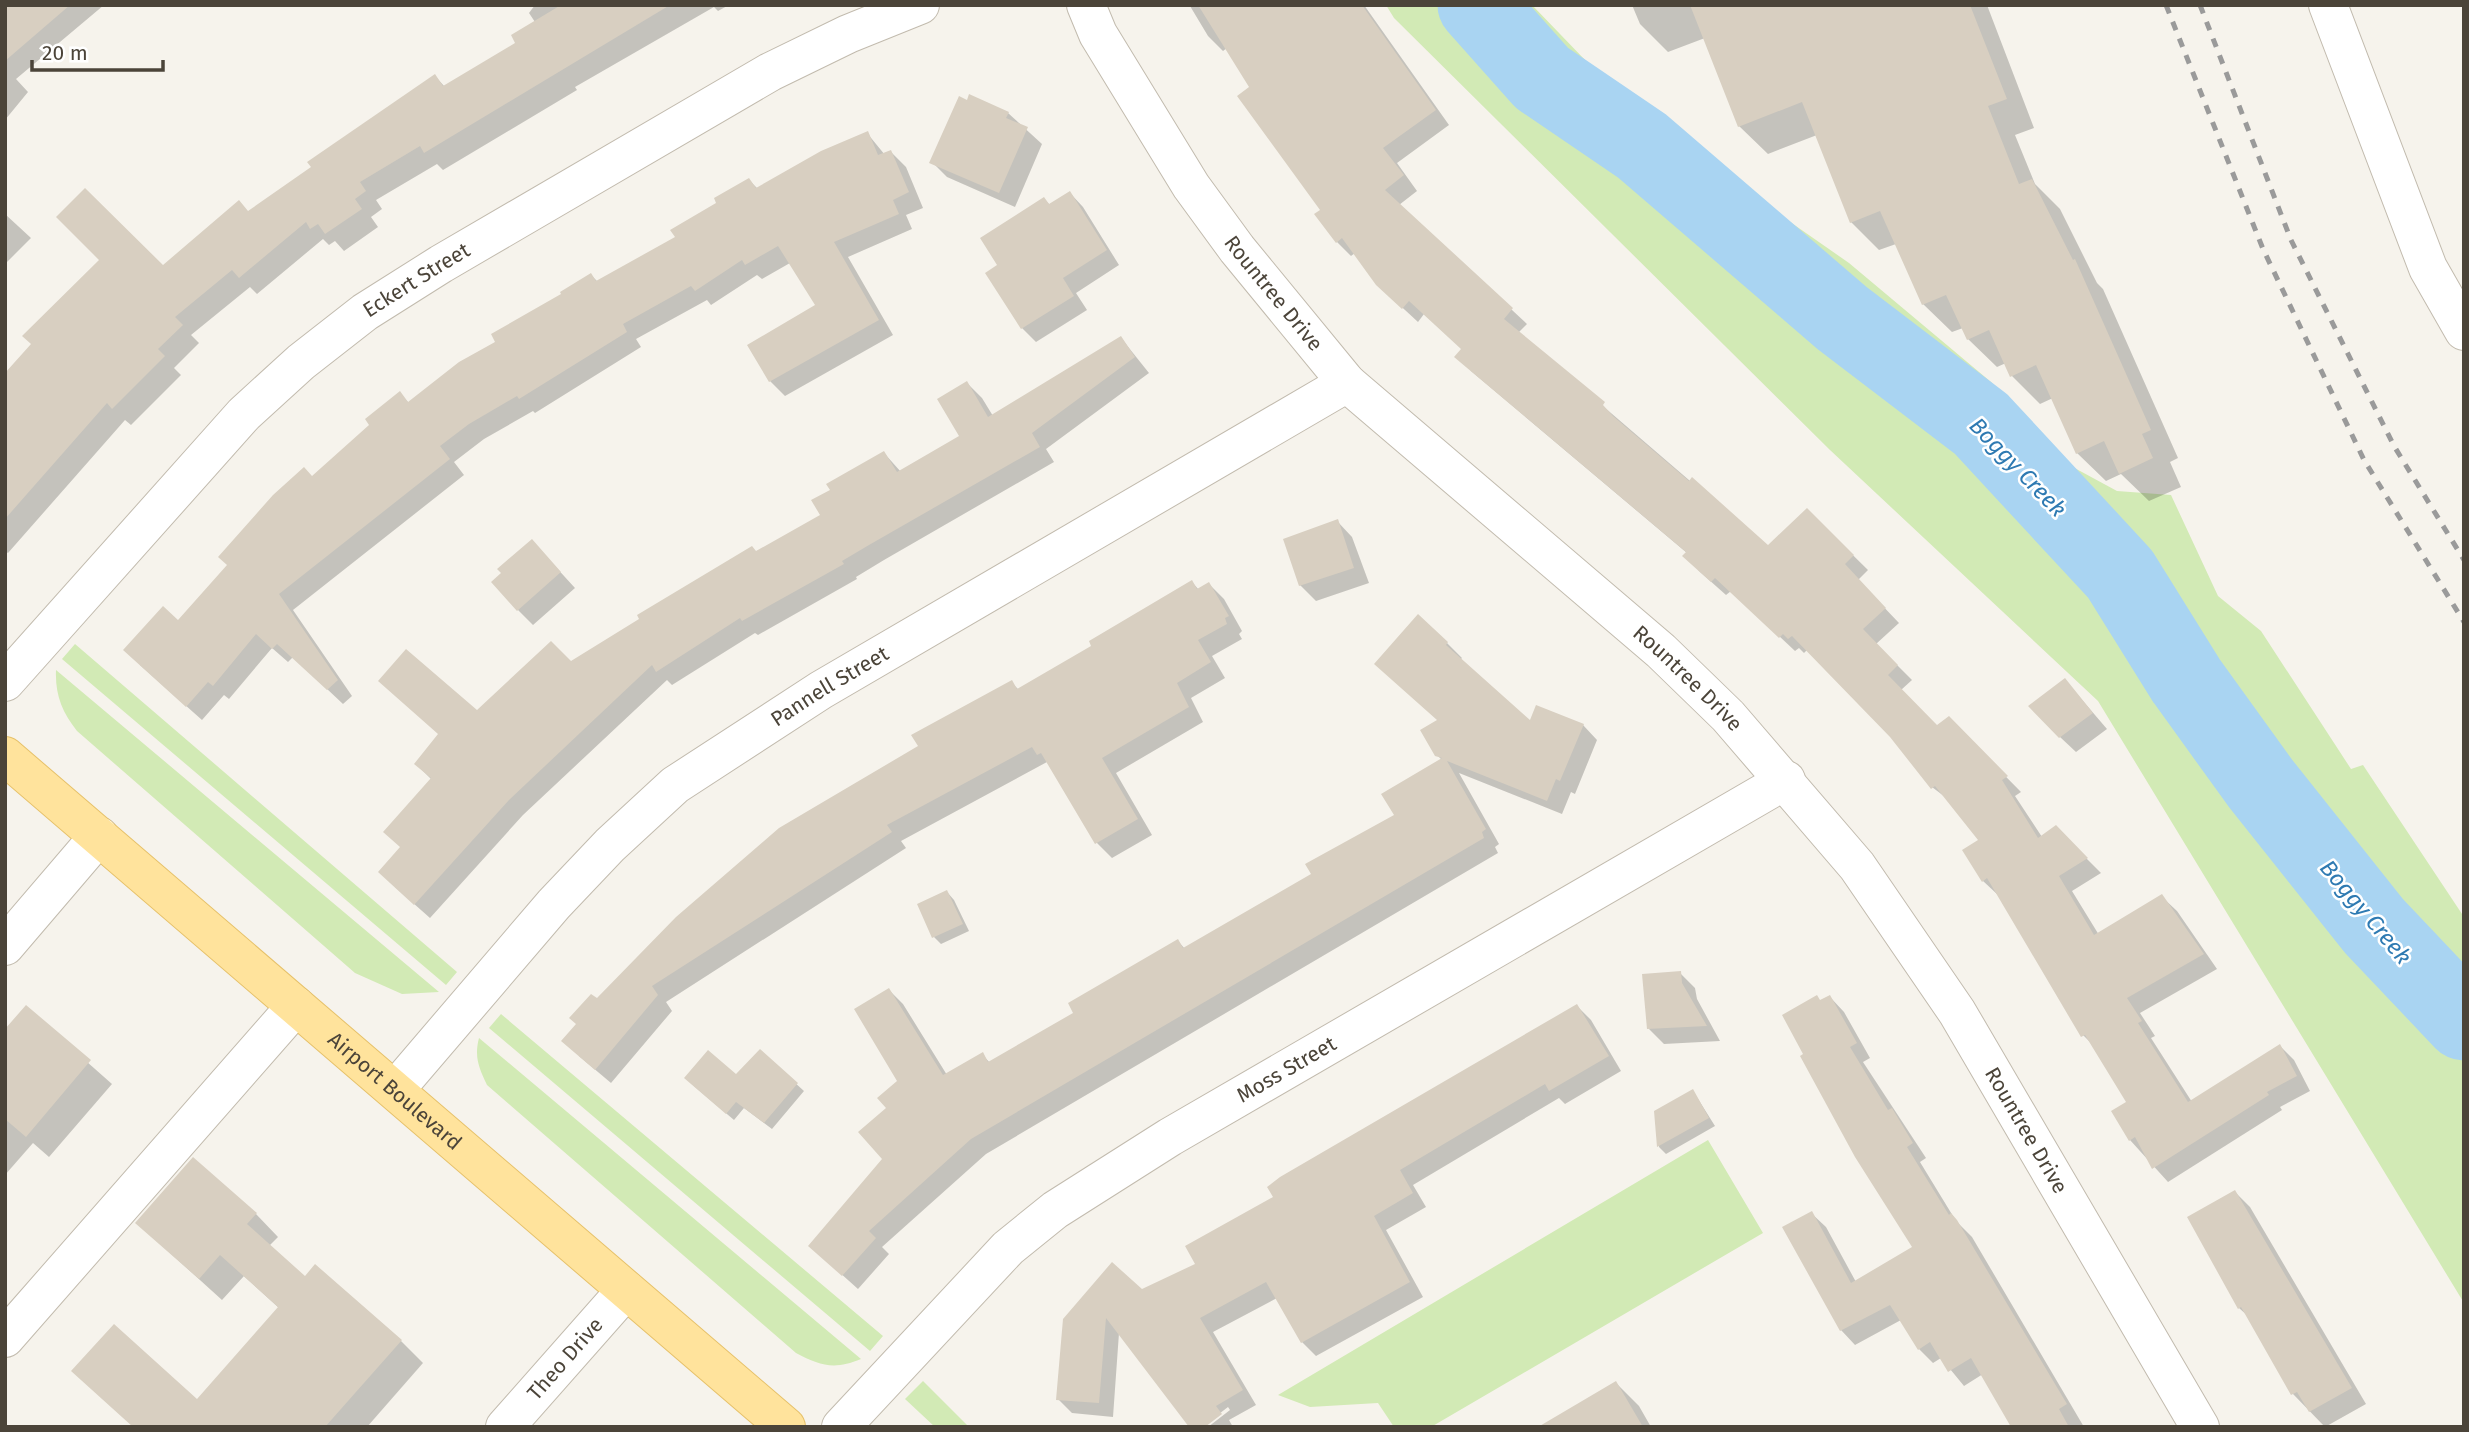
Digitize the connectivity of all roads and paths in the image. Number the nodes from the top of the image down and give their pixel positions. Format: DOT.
graph roads {
  1 [pos="920,5"];
  2 [pos="1086,5"];
  3 [pos="2328,5"];
  4 [pos="2464,331"];
  5 [pos="1347,383"];
  6 [pos="5,682"];
  7 [pos="5,756"];
  8 [pos="1786,780"];
  9 [pos="99,836"];
  10 [pos="5,946"];
  11 [pos="296,1006"];
  12 [pos="395,1090"];
  13 [pos="626,1290"];
  14 [pos="5,1338"];
  15 [pos="508,1426"];
  16 [pos="786,1427"];
  17 [pos="841,1427"];
  18 [pos="2200,1427"];
  1 -- 6 [label="street, Eckert Street"];
  2 -- 5 [label="street, Rountree Drive"];
  3 -- 4 [label="street"];
  5 -- 8 [label="street, Rountree Drive"];
  5 -- 12 [label="street, Pannell Street"];
  7 -- 9 [label="main road, Airport Boulevard"];
  8 -- 17 [label="street, Moss Street"];
  8 -- 18 [label="street, Rountree Drive"];
  9 -- 10 [label="street"];
  9 -- 11 [label="main road, Airport Boulevard"];
  11 -- 12 [label="main road, Airport Boulevard"];
  11 -- 14 [label="street"];
  12 -- 13 [label="main road, Airport Boulevard"];
  13 -- 15 [label="street, Theo Drive"];
  13 -- 16 [label="main road, Airport Boulevard"];
}
